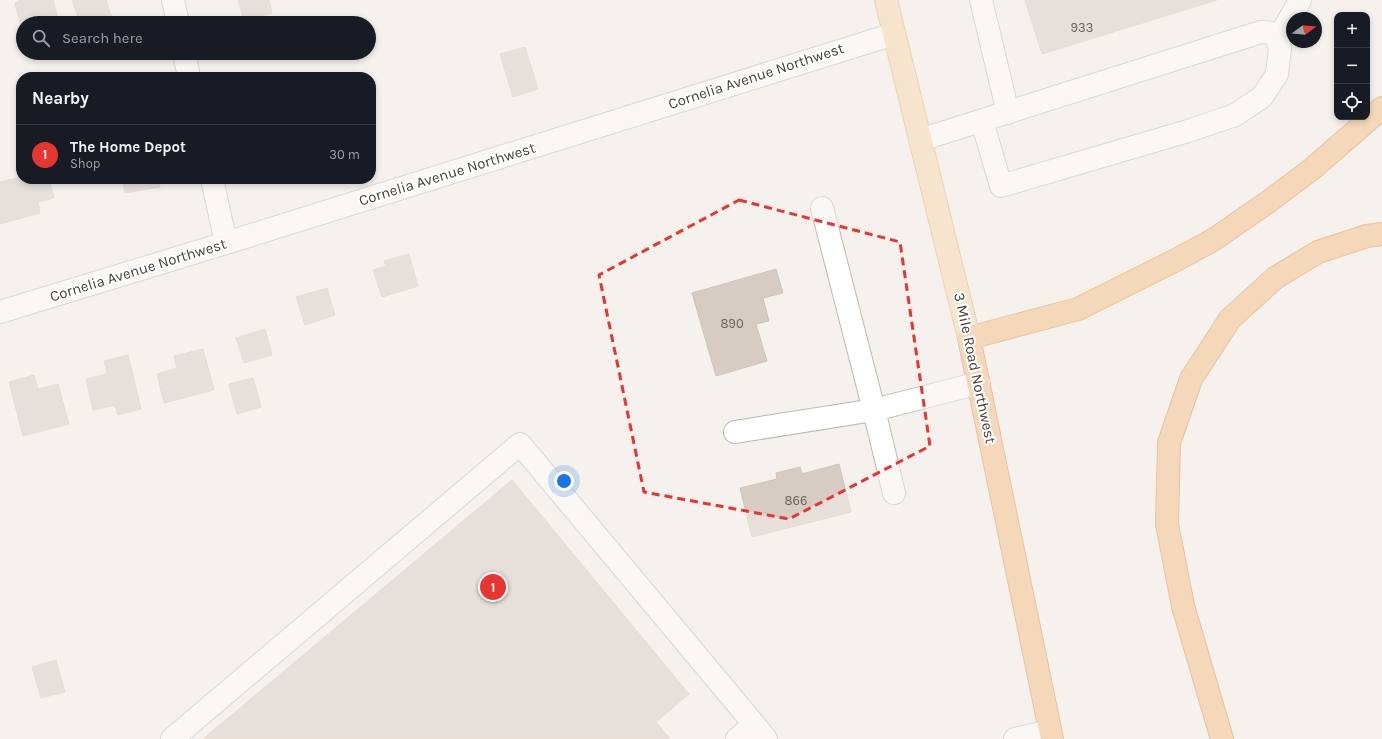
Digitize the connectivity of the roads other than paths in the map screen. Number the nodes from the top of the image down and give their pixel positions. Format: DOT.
graph roads {
  1 [pos="173,0"];
  2 [pos="886,0"];
  3 [pos="982,0"];
  4 [pos="1300,0"];
  5 [pos="176,16"];
  6 [pos="894,34"];
  7 [pos="1277,41"];
  8 [pos="186,60"];
  9 [pos="189,72"];
  10 [pos="1382,108"];
  11 [pos="1008,113"];
  12 [pos="982,121"];
  13 [pos="920,140"];
  14 [pos="213,184"];
  15 [pos="822,208"];
  16 [pos="1382,234"];
  17 [pos="226,243"];
  18 [pos="0,312"];
  19 [pos="970,338"];
  20 [pos="978,383"];
  21 [pos="874,410"];
  22 [pos="735,432"];
  23 [pos="894,493"];
  24 [pos="760,732"];
  25 [pos="1051,735"];
  26 [pos="172,739"];
  27 [pos="737,739"];
  28 [pos="1015,739"];
  29 [pos="1222,739"];
  1 -- 5 [label="street"];
  2 -- 6 [label="main road, 3 Mile Road Northwest"];
  3 -- 11 [label="street"];
  4 -- 7 [label="street"];
  6 -- 13 [label="main road, 3 Mile Road Northwest"];
  6 -- 17 [label="street, Cornelia Avenue Northwest"];
  7 -- 11 [label="street"];
  7 -- 12 [label="street"];
  8 -- 9 [label="street"];
  10 -- 19 [label="highway"];
  11 -- 12 [label="street"];
  12 -- 13 [label="street"];
  13 -- 19 [label="main road, 3 Mile Road Northwest"];
  14 -- 17 [label="street"];
  15 -- 21 [label="street"];
  16 -- 29 [label="highway"];
  17 -- 18 [label="street, Cornelia Avenue Northwest"];
  19 -- 20 [label="highway, 3 Mile Road Northwest"];
  20 -- 21 [label="street"];
  20 -- 25 [label="highway, 3 Mile Road Northwest"];
  21 -- 22 [label="street"];
  21 -- 23 [label="street"];
  24 -- 26 [label="street"];
  24 -- 27 [label="street"];
  25 -- 28 [label="street"];
}
